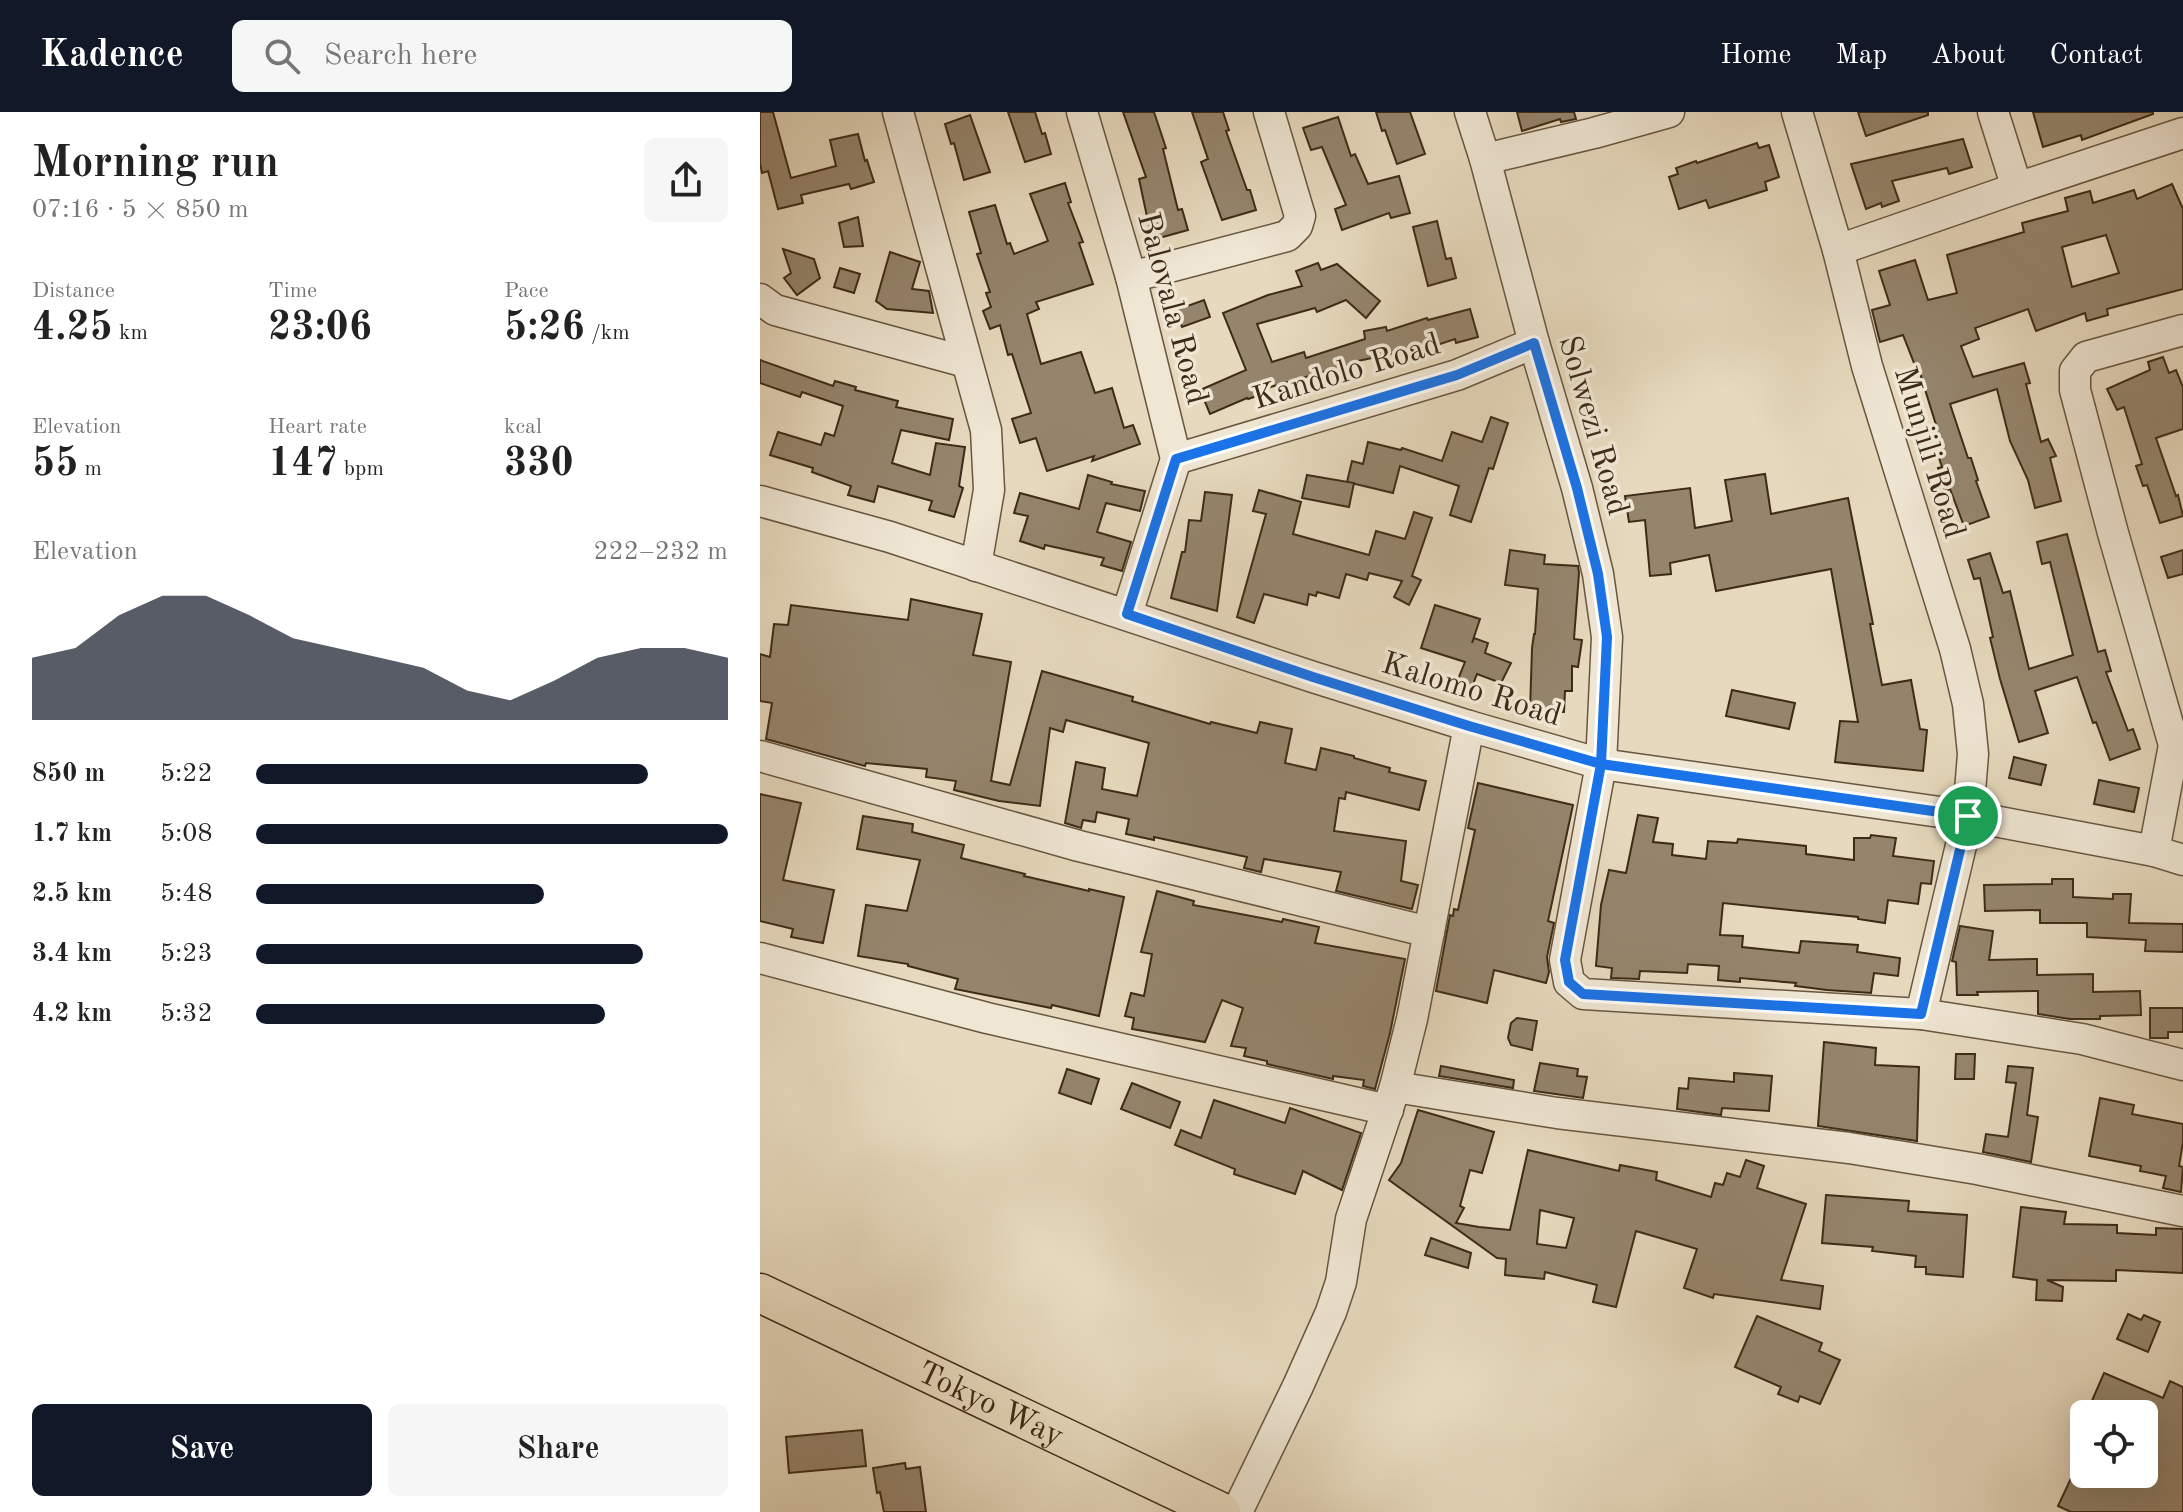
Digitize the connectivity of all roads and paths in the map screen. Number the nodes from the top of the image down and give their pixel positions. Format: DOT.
graph roads {
  1 [pos="898,112"];
  2 [pos="1082,112"];
  3 [pos="1269,112"];
  4 [pos="1470,112"];
  5 [pos="1669,112"];
  6 [pos="1797,112"];
  7 [pos="1993,112"];
  8 [pos="1592,123"];
  9 [pos="2183,133"];
  10 [pos="1485,159"];
  11 [pos="2017,188"];
  12 [pos="1838,250"];
  13 [pos="1131,277"];
  14 [pos="760,299"];
  15 [pos="2183,330"];
  16 [pos="1534,343"];
  17 [pos="966,362"];
  18 [pos="1176,459"];
  19 [pos="760,501"];
  20 [pos="976,566"];
  21 [pos="1127,614"];
  22 [pos="1469,726"];
  23 [pos="2178,743"];
  24 [pos="760,756"];
  25 [pos="1601,764"];
  26 [pos="1968,816"];
  27 [pos="2154,851"];
  28 [pos="2183,860"];
  29 [pos="1429,932"];
  30 [pos="760,958"];
  31 [pos="1921,1014"];
  32 [pos="2183,1065"];
  33 [pos="1392,1099"];
  34 [pos="2183,1211"];
  35 [pos="763,1303"];
  36 [pos="1214,1510"];
  1 -- 17 [label="street"];
  2 -- 13 [label="street, Balovala Road"];
  3 -- 13 [label="street"];
  4 -- 10 [label="street, Solwezi Road"];
  5 -- 8 [label="street"];
  6 -- 12 [label="street, Munjili Road"];
  7 -- 11 [label="street"];
  8 -- 10 [label="street"];
  9 -- 11 [label="street"];
  10 -- 16 [label="street, Solwezi Road"];
  11 -- 12 [label="street"];
  12 -- 26 [label="street, Munjili Road"];
  13 -- 18 [label="street, Balovala Road"];
  14 -- 17 [label="street"];
  15 -- 23 [label="street"];
  16 -- 18 [label="street, Kandolo Road"];
  16 -- 25 [label="street, Solwezi Road"];
  17 -- 20 [label="street"];
  18 -- 21 [label="street"];
  19 -- 20 [label="street, Kalomo Road"];
  20 -- 21 [label="street, Kalomo Road"];
  21 -- 22 [label="street, Kalomo Road"];
  22 -- 25 [label="street, Kalomo Road"];
  22 -- 29 [label="street"];
  23 -- 27 [label="street"];
  24 -- 29 [label="street"];
  25 -- 26 [label="street, Kalomo Road"];
  25 -- 31 [label="street, Solwezi Road"];
  26 -- 27 [label="street, Kalomo Road"];
  26 -- 31 [label="street, Munjili Road"];
  27 -- 28 [label="street, Kalomo Road"];
  29 -- 33 [label="street"];
  30 -- 33 [label="street"];
  31 -- 32 [label="street, Solwezi Road"];
  33 -- 34 [label="street"];
  33 -- 36 [label="street"];
  35 -- 36 [label="main road, Tokyo Way"];
}
